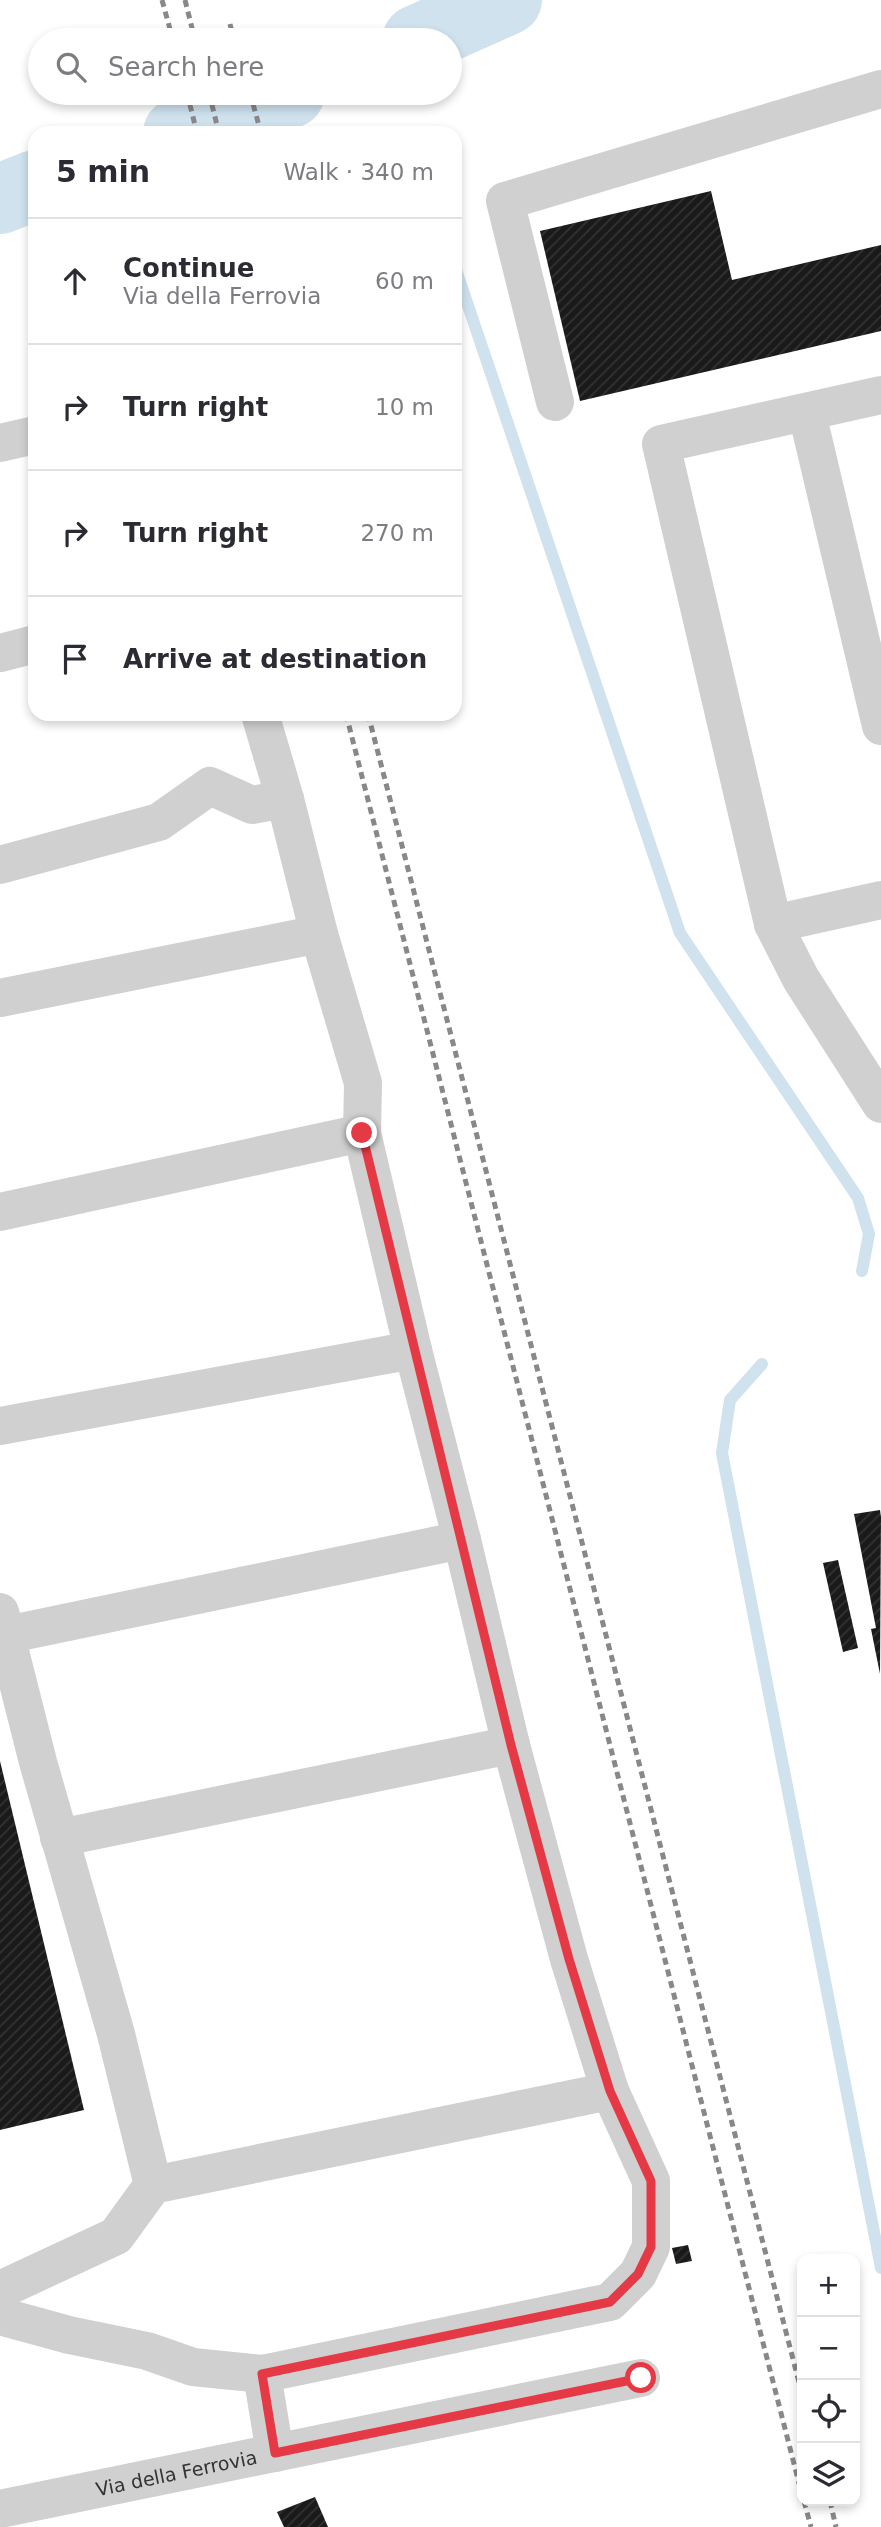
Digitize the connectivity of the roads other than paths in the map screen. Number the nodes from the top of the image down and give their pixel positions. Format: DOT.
graph roads {
  1 [pos="881,89"];
  2 [pos="881,396"];
  3 [pos="555,402"];
  4 [pos="807,413"];
  5 [pos="28,437"];
  6 [pos="0,443"];
  7 [pos="28,646"];
  8 [pos="0,653"];
  9 [pos="262,721"];
  10 [pos="881,726"];
  11 [pos="285,799"];
  12 [pos="0,865"];
  13 [pos="881,900"];
  14 [pos="773,924"];
  15 [pos="319,934"];
  16 [pos="0,998"];
  17 [pos="881,1104"];
  18 [pos="362,1133"];
  19 [pos="0,1212"];
  20 [pos="413,1350"];
  21 [pos="0,1426"];
  22 [pos="463,1540"];
  23 [pos="3,1623"];
  24 [pos="511,1745"];
  25 [pos="59,1838"];
  26 [pos="610,2091"];
  27 [pos="153,2185"];
  28 [pos="0,2290"];
  29 [pos="0,2316"];
  30 [pos="262,2374"];
  31 [pos="641,2378"];
  32 [pos="275,2453"];
  33 [pos="0,2510"];
  1 -- 3 [label="street"];
  2 -- 4 [label="street"];
  4 -- 10 [label="street"];
  4 -- 14 [label="street"];
  5 -- 6 [label="street"];
  7 -- 8 [label="street"];
  9 -- 11 [label="street"];
  11 -- 12 [label="street"];
  11 -- 15 [label="street"];
  13 -- 14 [label="street"];
  14 -- 17 [label="street"];
  15 -- 16 [label="street"];
  15 -- 18 [label="street"];
  18 -- 19 [label="street"];
  18 -- 20 [label="street"];
  20 -- 21 [label="street"];
  20 -- 22 [label="street"];
  22 -- 23 [label="street"];
  22 -- 24 [label="street"];
  23 -- 25 [label="street"];
  24 -- 25 [label="street"];
  24 -- 26 [label="street"];
  25 -- 27 [label="street"];
  26 -- 27 [label="street"];
  26 -- 30 [label="street"];
  27 -- 28 [label="street"];
  29 -- 30 [label="street"];
  30 -- 32 [label="street"];
  31 -- 32 [label="street, Via della Ferrovia"];
  32 -- 33 [label="street, Via della Ferrovia"];
}
